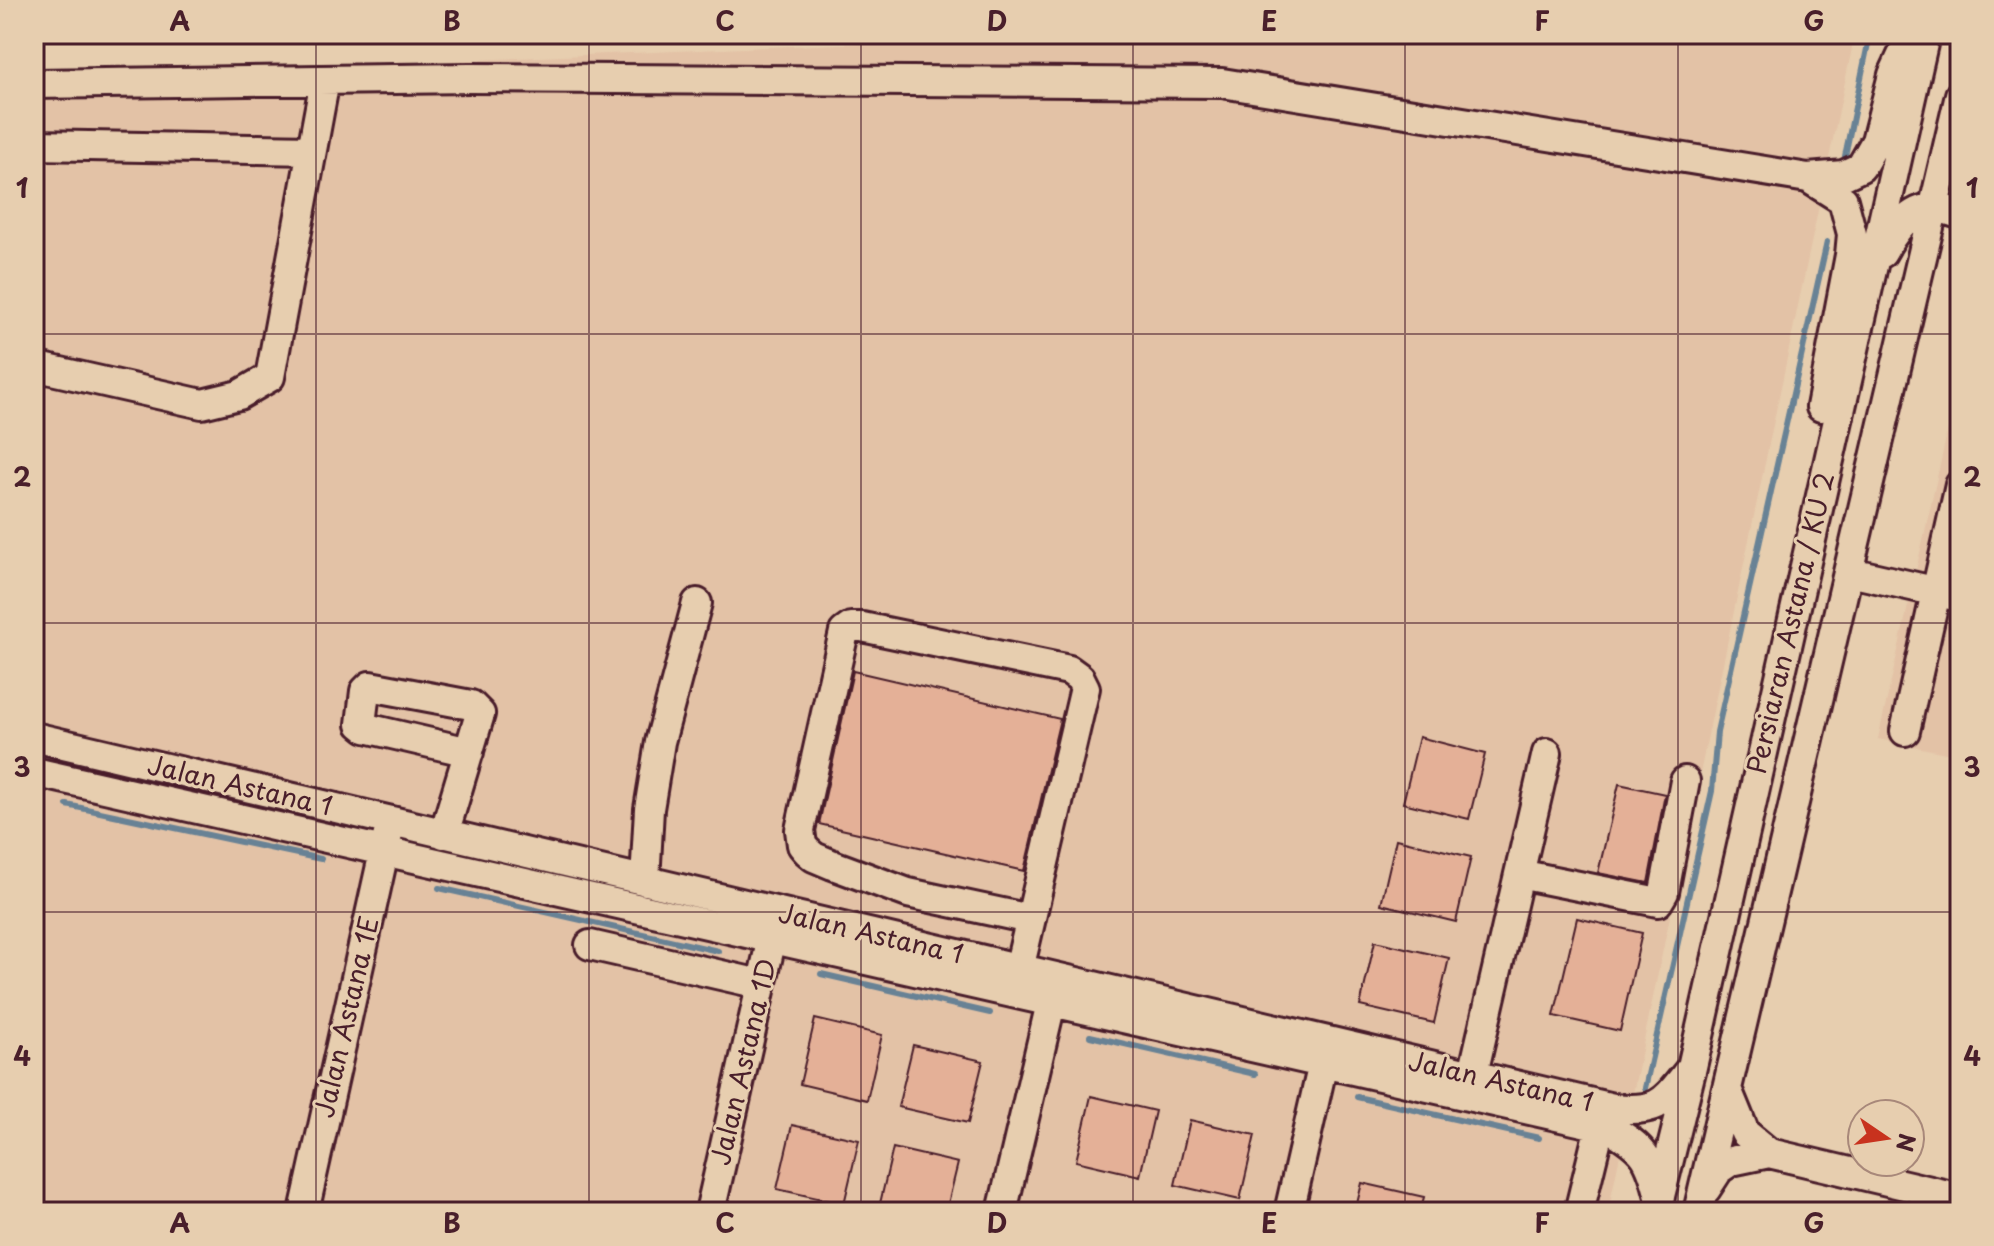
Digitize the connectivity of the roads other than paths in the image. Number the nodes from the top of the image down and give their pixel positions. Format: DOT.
graph roads {
  1 [pos="1912,34"];
  2 [pos="1925,34"];
  3 [pos="325,80"];
  4 [pos="34,84"];
  5 [pos="1960,95"];
  6 [pos="34,145"];
  7 [pos="312,150"];
  8 [pos="1808,178"];
  9 [pos="1946,211"];
  10 [pos="1868,278"];
  11 [pos="34,366"];
  12 [pos="1827,464"];
  13 [pos="1960,485"];
  14 [pos="1850,572"];
  15 [pos="1948,595"];
  16 [pos="697,603"];
  17 [pos="1905,731"];
  18 [pos="34,737"];
  19 [pos="469,752"];
  20 [pos="1547,753"];
  21 [pos="34,772"];
  22 [pos="1685,781"];
  23 [pos="391,821"];
  24 [pos="444,834"];
  25 [pos="384,851"];
  26 [pos="1519,874"];
  27 [pos="645,881"];
  28 [pos="1030,919"];
  29 [pos="774,925"];
  30 [pos="590,945"];
  31 [pos="1019,969"];
  32 [pos="760,984"];
  33 [pos="1054,990"];
  34 [pos="1326,1052"];
  35 [pos="1692,1067"];
  36 [pos="1470,1086"];
  37 [pos="1727,1089"];
  38 [pos="1600,1126"];
  39 [pos="1769,1153"];
  40 [pos="1960,1198"];
  41 [pos="1658,1204"];
  42 [pos="1699,1208"];
  43 [pos="304,1212"];
  44 [pos="710,1212"];
  45 [pos="1002,1212"];
  46 [pos="1289,1212"];
  47 [pos="1579,1212"];
  1 -- 8 [label="street"];
  2 -- 10 [label="street, Persiaran Astana / KU 2"];
  3 -- 4 [label="street"];
  3 -- 7 [label="street"];
  3 -- 8 [label="street"];
  5 -- 9 [label="street, Persiaran Astana / KU 2"];
  6 -- 7 [label="street"];
  7 -- 11 [label="street"];
  8 -- 12 [label="street"];
  9 -- 10 [label="street"];
  9 -- 14 [label="street, Persiaran Astana / KU 2"];
  10 -- 12 [label="street, Persiaran Astana / KU 2"];
  12 -- 35 [label="street, Persiaran Astana / KU 2"];
  13 -- 15 [label="street"];
  14 -- 15 [label="street"];
  14 -- 37 [label="street, Persiaran Astana / KU 2"];
  15 -- 17 [label="street"];
  16 -- 27 [label="street"];
  18 -- 23 [label="street, Jalan Astana 1"];
  19 -- 24 [label="street"];
  20 -- 26 [label="street"];
  21 -- 25 [label="street, Jalan Astana 1"];
  22 -- 26 [label="street"];
  23 -- 24 [label="street, Jalan Astana 1"];
  23 -- 25 [label="street, Jalan Astana 1E"];
  24 -- 27 [label="street, Jalan Astana 1"];
  25 -- 29 [label="street, Jalan Astana 1"];
  25 -- 43 [label="street, Jalan Astana 1E"];
  26 -- 36 [label="street"];
  27 -- 29 [label="street, Jalan Astana 1"];
  28 -- 28 [label="street"];
  28 -- 31 [label="street"];
  29 -- 31 [label="street, Jalan Astana 1"];
  29 -- 32 [label="street, Jalan Astana 1D"];
  29 -- 33 [label="street, Jalan Astana 1"];
  30 -- 32 [label="street"];
  31 -- 33 [label="street, Jalan Astana 1"];
  32 -- 44 [label="street, Jalan Astana 1D"];
  33 -- 34 [label="street, Jalan Astana 1"];
  33 -- 45 [label="street"];
  34 -- 36 [label="street, Jalan Astana 1"];
  34 -- 46 [label="street"];
  35 -- 36 [label="street, Jalan Astana 1"];
  35 -- 41 [label="street, Persiaran Astana / KU 2"];
  36 -- 38 [label="street, Jalan Astana 1"];
  37 -- 39 [label="street"];
  37 -- 42 [label="street, Persiaran Astana / KU 2"];
  38 -- 41 [label="street, Jalan Astana 1"];
  38 -- 47 [label="street"];
  39 -- 40 [label="street"];
  39 -- 42 [label="street"];
}
